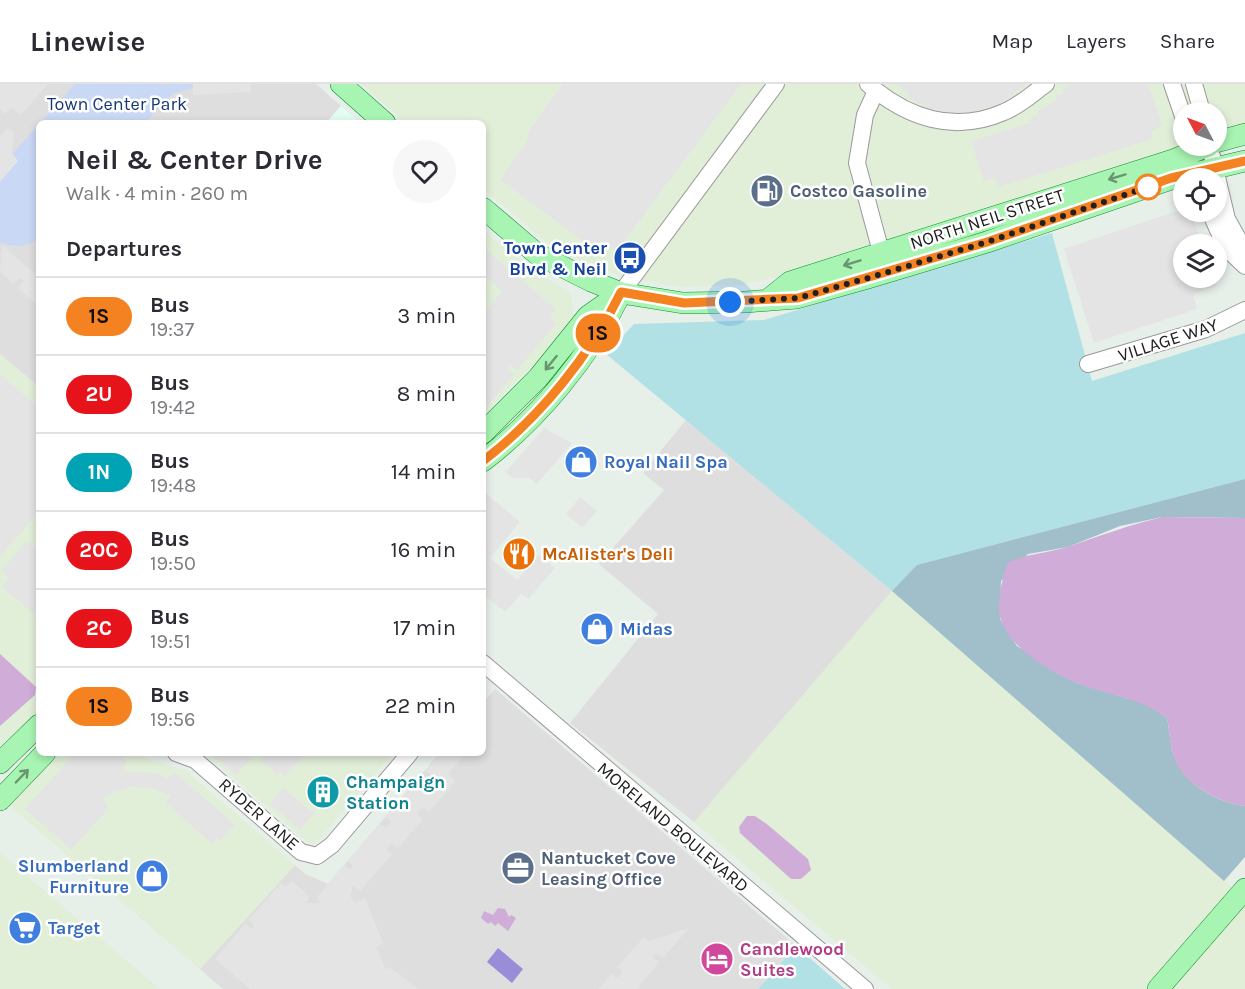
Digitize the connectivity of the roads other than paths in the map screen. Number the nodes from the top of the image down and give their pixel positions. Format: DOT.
graph roads {
  1 [pos="341,84"];
  2 [pos="776,84"];
  3 [pos="1046,84"];
  4 [pos="1172,84"];
  5 [pos="1194,84"];
  6 [pos="872,88"];
  7 [pos="1178,102"];
  8 [pos="1199,102"];
  9 [pos="382,120"];
  10 [pos="1245,134"];
  11 [pos="1227,139"];
  12 [pos="1202,158"];
  13 [pos="1245,161"];
  14 [pos="486,211"];
  15 [pos="1214,222"];
  16 [pos="1245,251"];
  17 [pos="884,263"];
  18 [pos="1245,266"];
  19 [pos="621,292"];
  20 [pos="1245,310"];
  21 [pos="1088,364"];
  22 [pos="486,429"];
  23 [pos="486,458"];
  24 [pos="486,668"];
  25 [pos="36,728"];
  26 [pos="42,756"];
  27 [pos="184,756"];
  28 [pos="407,756"];
  29 [pos="0,763"];
  30 [pos="0,800"];
  31 [pos="1245,889"];
  32 [pos="865,989"];
  33 [pos="1158,989"];
  1 -- 9 [label="main road"];
  2 -- 19 [label="street"];
  3 -- 6 [label="street"];
  4 -- 7 [label="street"];
  5 -- 8 [label="street"];
  6 -- 17 [label="street"];
  10 -- 11 [label="main road"];
  12 -- 13 [label="main road, NORTH NEIL STREET"];
  12 -- 16 [label="street"];
  12 -- 17 [label="main road, NORTH NEIL STREET"];
  14 -- 19 [label="main road, NORTH NEIL STREET"];
  15 -- 18 [label="street"];
  17 -- 19 [label="main road, NORTH NEIL STREET"];
  19 -- 22 [label="main road, one-way"];
  19 -- 23 [label="main road"];
  20 -- 21 [label="street, VILLAGE WAY"];
  24 -- 32 [label="street, MORELAND BOULEVARD"];
  25 -- 29 [label="main road"];
  30 -- 26 [label="main road, one-way"];
  27 -- 28 [label="street, RYDER LANE"];
  31 -- 33 [label="main road"];
}
